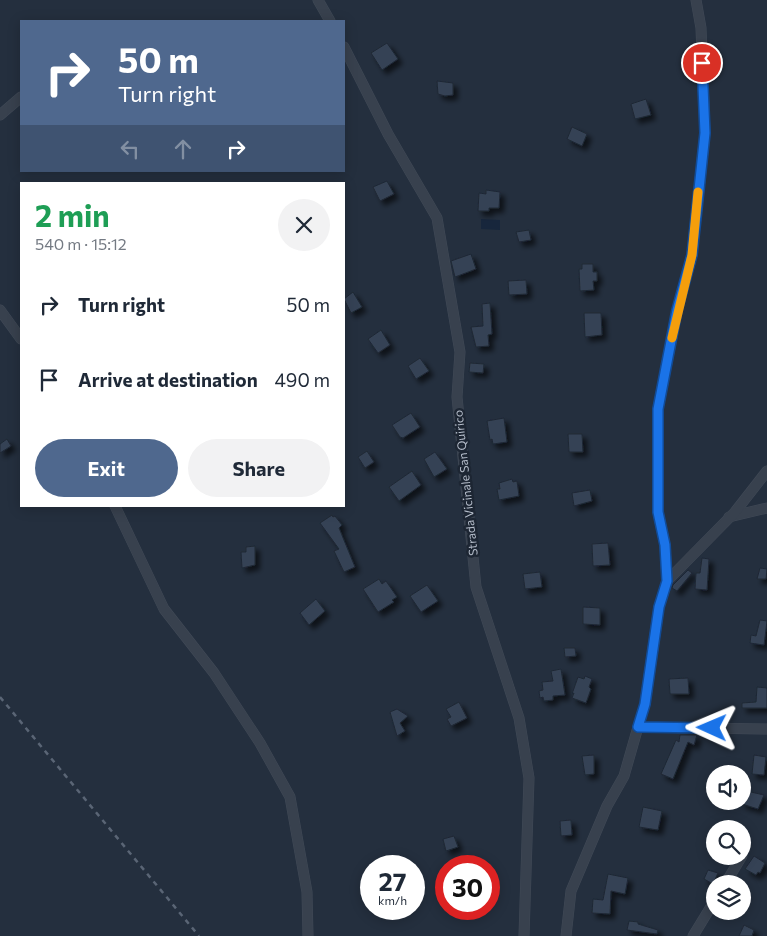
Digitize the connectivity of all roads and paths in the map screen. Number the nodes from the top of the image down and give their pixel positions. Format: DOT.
graph roads {
  1 [pos="318,0"];
  2 [pos="696,0"];
  3 [pos="329,20"];
  4 [pos="345,50"];
  5 [pos="20,99"];
  6 [pos="0,115"];
  7 [pos="0,310"];
  8 [pos="20,338"];
  9 [pos="767,471"];
  10 [pos="115,507"];
  11 [pos="767,508"];
  12 [pos="729,517"];
  13 [pos="667,581"];
  14 [pos="638,727"];
  15 [pos="767,729"];
  16 [pos="706,915"];
  17 [pos="308,936"];
  18 [pos="524,936"];
  19 [pos="566,936"];
  20 [pos="693,936"];
  1 -- 3 [label="street"];
  2 -- 13 [label="street"];
  4 -- 18 [label="street, Strada Vicinale San Quirico"];
  5 -- 6 [label="street"];
  7 -- 8 [label="street"];
  9 -- 12 [label="street"];
  10 -- 17 [label="street"];
  11 -- 12 [label="street"];
  12 -- 13 [label="street"];
  13 -- 14 [label="street"];
  14 -- 15 [label="street"];
  14 -- 19 [label="street"];
  16 -- 20 [label="street"];
}
